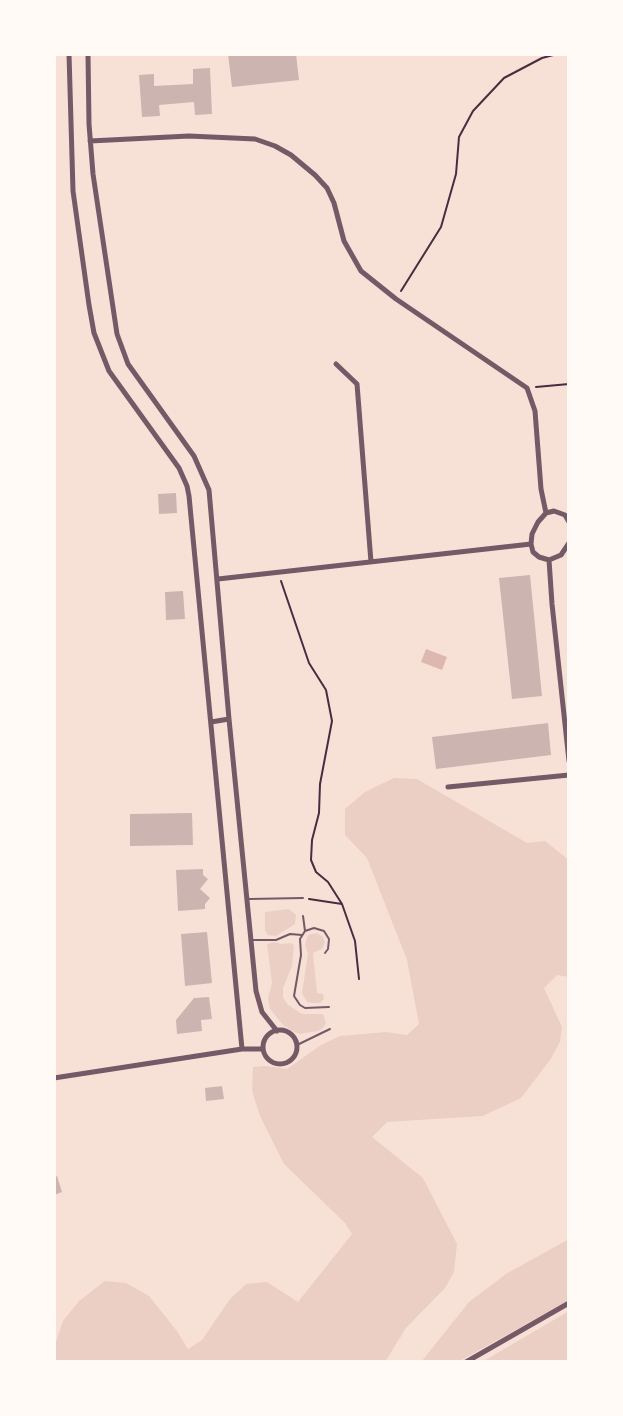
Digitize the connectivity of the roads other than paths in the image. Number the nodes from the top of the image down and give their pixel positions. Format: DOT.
graph roads {
  1 [pos="69,54"];
  2 [pos="88,54"];
  3 [pos="90,141"];
  4 [pos="336,364"];
  5 [pos="546,513"];
  6 [pos="569,522"];
  7 [pos="569,543"];
  8 [pos="531,544"];
  9 [pos="549,560"];
  10 [pos="371,562"];
  11 [pos="218,579"];
  12 [pos="229,719"];
  13 [pos="211,722"];
  14 [pos="569,761"];
  15 [pos="569,775"];
  16 [pos="448,788"];
  17 [pos="303,898"];
  18 [pos="246,899"];
  19 [pos="303,916"];
  20 [pos="305,931"];
  21 [pos="302,934"];
  22 [pos="250,940"];
  23 [pos="325,953"];
  24 [pos="329,1007"];
  25 [pos="330,1029"];
  26 [pos="277,1031"];
  27 [pos="297,1045"];
  28 [pos="242,1049"];
  29 [pos="263,1049"];
  30 [pos="54,1078"];
  31 [pos="569,1303"];
  32 [pos="466,1362"];
  1 -- 13 [label="street"];
  2 -- 3 [label="street"];
  3 -- 5 [label="street"];
  3 -- 11 [label="street"];
  4 -- 10 [label="street"];
  5 -- 6 [label="street"];
  5 -- 8 [label="street"];
  7 -- 9 [label="street"];
  8 -- 9 [label="street"];
  8 -- 10 [label="street"];
  9 -- 14 [label="street"];
  10 -- 11 [label="street"];
  11 -- 12 [label="street"];
  12 -- 13 [label="street"];
  12 -- 18 [label="street"];
  13 -- 28 [label="street"];
  15 -- 16 [label="street"];
  17 -- 18 [label="lane"];
  18 -- 22 [label="street"];
  19 -- 20 [label="lane"];
  20 -- 21 [label="lane"];
  20 -- 23 [label="lane"];
  21 -- 22 [label="lane"];
  21 -- 24 [label="lane"];
  22 -- 26 [label="street"];
  25 -- 27 [label="lane"];
  26 -- 27 [label="street"];
  26 -- 29 [label="street"];
  27 -- 29 [label="street"];
  28 -- 29 [label="street"];
  28 -- 30 [label="street"];
  31 -- 32 [label="street"];
}
